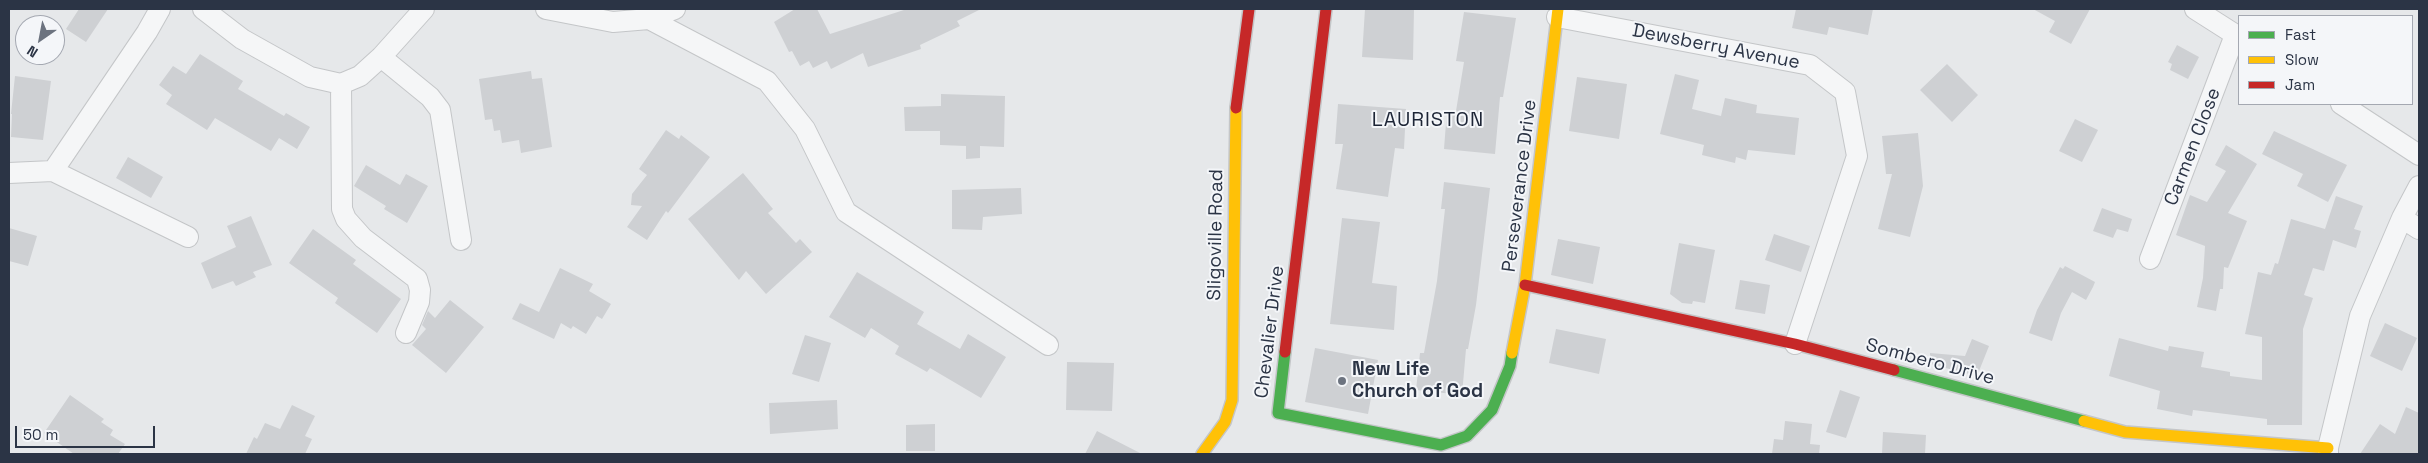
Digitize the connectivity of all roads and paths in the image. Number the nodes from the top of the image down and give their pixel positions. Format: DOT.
graph roads {
  1 [pos="160,9"];
  2 [pos="203,9"];
  3 [pos="424,9"];
  4 [pos="546,9"];
  5 [pos="675,9"];
  6 [pos="1249,9"];
  7 [pos="1326,9"];
  8 [pos="2195,9"];
  9 [pos="1558,13"];
  10 [pos="649,20"];
  11 [pos="2237,36"];
  12 [pos="381,57"];
  13 [pos="341,84"];
  14 [pos="2343,105"];
  15 [pos="2419,155"];
  16 [pos="53,172"];
  17 [pos="9,173"];
  18 [pos="2419,186"];
  19 [pos="2402,218"];
  20 [pos="2419,229"];
  21 [pos="188,238"];
  22 [pos="461,240"];
  23 [pos="2150,259"];
  24 [pos="1525,285"];
  25 [pos="406,333"];
  26 [pos="1795,344"];
  27 [pos="1048,345"];
  28 [pos="1510,366"];
  29 [pos="2328,451"];
  30 [pos="1202,454"];
  1 -- 16 [label="street"];
  2 -- 13 [label="street"];
  3 -- 12 [label="street"];
  4 -- 10 [label="street"];
  5 -- 10 [label="street"];
  6 -- 30 [label="street, Sligoville Road"];
  7 -- 28 [label="street, Chevalier Drive"];
  8 -- 11 [label="street"];
  9 -- 24 [label="street, Perseverance Drive"];
  9 -- 26 [label="street, Dewsberry Avenue"];
  10 -- 27 [label="street"];
  11 -- 23 [label="street, Carmen Close"];
  12 -- 13 [label="street"];
  12 -- 22 [label="street"];
  13 -- 25 [label="street"];
  14 -- 15 [label="street"];
  16 -- 17 [label="street"];
  16 -- 21 [label="street"];
  18 -- 19 [label="street"];
  19 -- 20 [label="street"];
  19 -- 29 [label="street"];
  24 -- 26 [label="street, Sombero Drive"];
  24 -- 28 [label="street, Perseverance Drive"];
  26 -- 29 [label="street, Sombero Drive"];
}
